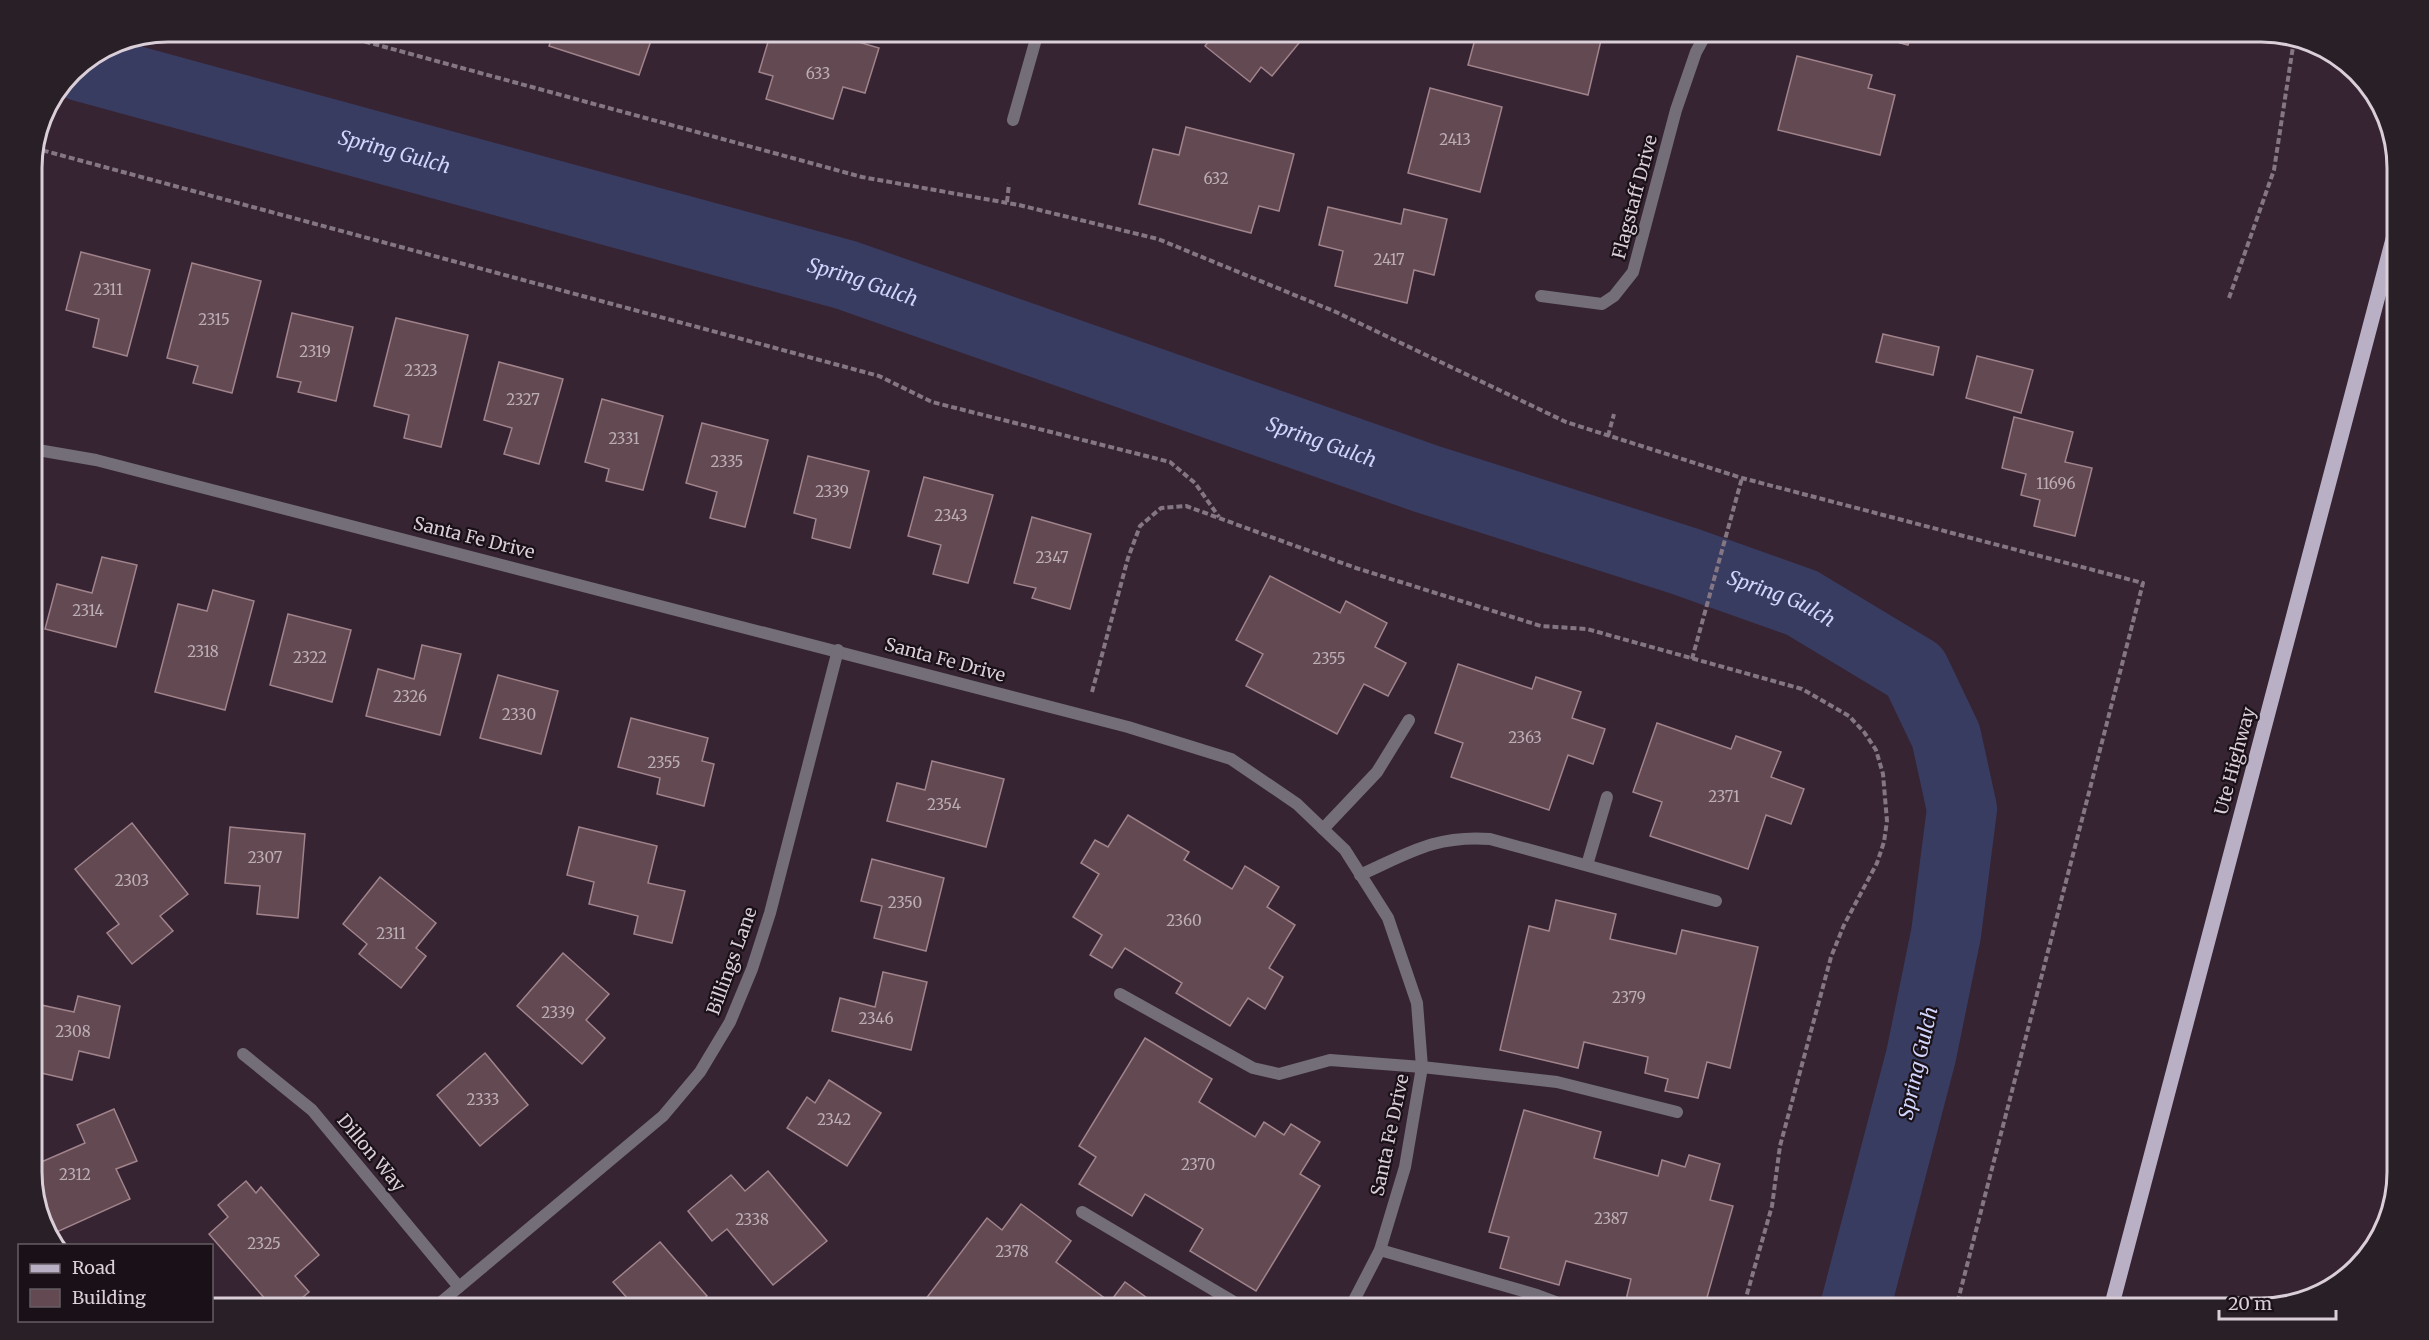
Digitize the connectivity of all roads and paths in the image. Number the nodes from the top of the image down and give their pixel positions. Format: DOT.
graph roads {
  1 [pos="367,42"];
  2 [pos="1035,42"];
  3 [pos="1702,42"];
  4 [pos="374,44"];
  5 [pos="2293,46"];
  6 [pos="1012,120"];
  7 [pos="43,150"];
  8 [pos="1010,184"];
  9 [pos="1007,202"];
  10 [pos="2387,262"];
  11 [pos="1541,296"];
  12 [pos="2229,298"];
  13 [pos="1614,414"];
  14 [pos="1608,436"];
  15 [pos="42,451"];
  16 [pos="1742,478"];
  17 [pos="1219,518"];
  18 [pos="838,650"];
  19 [pos="1692,659"];
  20 [pos="1086,716"];
  21 [pos="1409,720"];
  22 [pos="1607,797"];
  23 [pos="1323,829"];
  24 [pos="1587,865"];
  25 [pos="1360,875"];
  26 [pos="1716,901"];
  27 [pos="1120,994"];
  28 [pos="243,1054"];
  29 [pos="1422,1067"];
  30 [pos="1677,1112"];
  31 [pos="1082,1212"];
  32 [pos="1380,1250"];
  33 [pos="459,1287"];
  34 [pos="446,1298"];
  35 [pos="1227,1298"];
  36 [pos="1355,1298"];
  37 [pos="1545,1298"];
  38 [pos="1746,1298"];
  39 [pos="1959,1298"];
  40 [pos="2114,1298"];
  1 -- 4 [label="path"];
  2 -- 6 [label="street"];
  3 -- 11 [label="street, Flagstaff Drive"];
  4 -- 9 [label="path"];
  5 -- 12 [label="path"];
  7 -- 17 [label="path"];
  8 -- 9 [label="path"];
  9 -- 14 [label="path"];
  10 -- 40 [label="main road, Ute Highway"];
  13 -- 14 [label="path"];
  14 -- 16 [label="path"];
  15 -- 18 [label="street, Santa Fe Drive"];
  16 -- 19 [label="path"];
  16 -- 39 [label="path"];
  17 -- 19 [label="path"];
  17 -- 20 [label="path"];
  18 -- 20 [label="street, Santa Fe Drive"];
  18 -- 33 [label="street, Billings Lane"];
  19 -- 38 [label="path"];
  20 -- 23 [label="street, Santa Fe Drive"];
  21 -- 23 [label="street"];
  22 -- 24 [label="street"];
  23 -- 25 [label="street, Santa Fe Drive"];
  24 -- 25 [label="street"];
  24 -- 26 [label="street"];
  25 -- 29 [label="street, Santa Fe Drive"];
  27 -- 29 [label="street"];
  28 -- 33 [label="street, Dillon Way"];
  29 -- 30 [label="street"];
  29 -- 32 [label="street, Santa Fe Drive"];
  31 -- 35 [label="street"];
  32 -- 36 [label="street, Santa Fe Drive"];
  32 -- 37 [label="street"];
  33 -- 34 [label="street, Billings Lane"];
}
